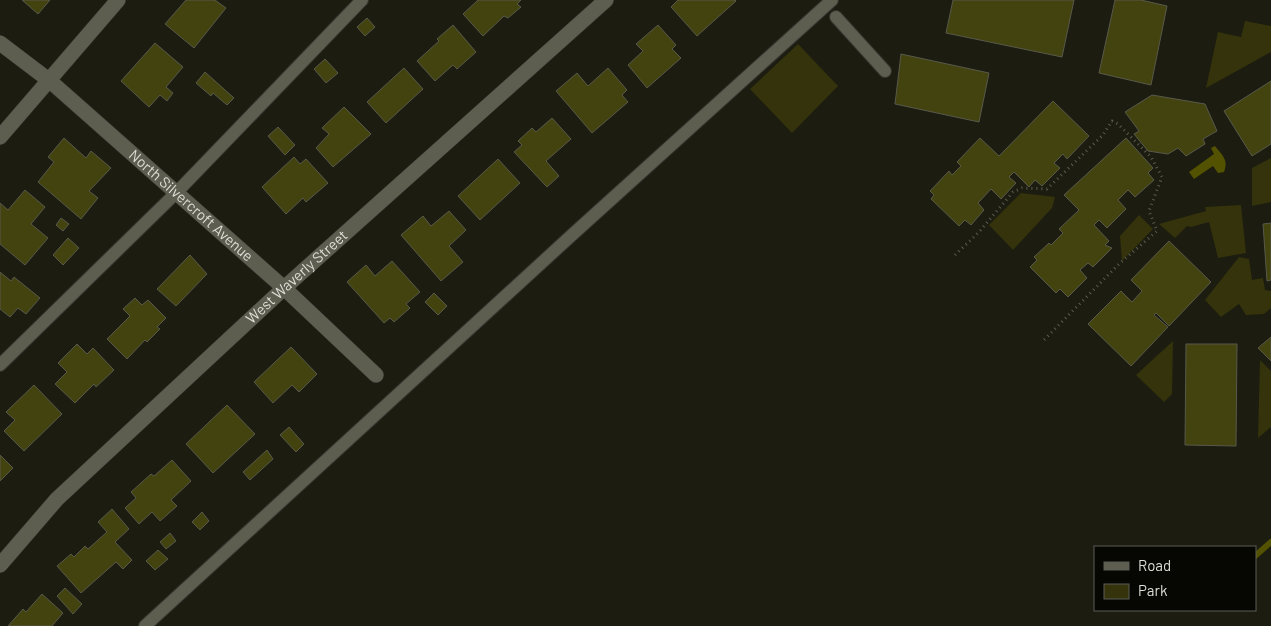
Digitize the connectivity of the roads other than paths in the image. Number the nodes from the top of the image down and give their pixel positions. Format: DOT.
graph roads {
  1 [pos="118,0"];
  2 [pos="362,0"];
  3 [pos="606,0"];
  4 [pos="832,0"];
  5 [pos="836,17"];
  6 [pos="0,43"];
  7 [pos="885,71"];
  8 [pos="50,81"];
  9 [pos="0,137"];
  10 [pos="176,192"];
  11 [pos="284,288"];
  12 [pos="0,365"];
  13 [pos="376,375"];
  14 [pos="0,565"];
  15 [pos="145,626"];
  1 -- 8 [label="street"];
  2 -- 10 [label="lane"];
  3 -- 11 [label="street, West Waverly Street"];
  4 -- 15 [label="lane"];
  5 -- 7 [label="lane"];
  6 -- 8 [label="street, North Silvercroft Avenue"];
  8 -- 9 [label="street"];
  8 -- 10 [label="street, North Silvercroft Avenue"];
  10 -- 11 [label="street, North Silvercroft Avenue"];
  10 -- 12 [label="lane"];
  11 -- 13 [label="street, North Silvercroft Avenue"];
  11 -- 14 [label="street, West Waverly Street"];
}
